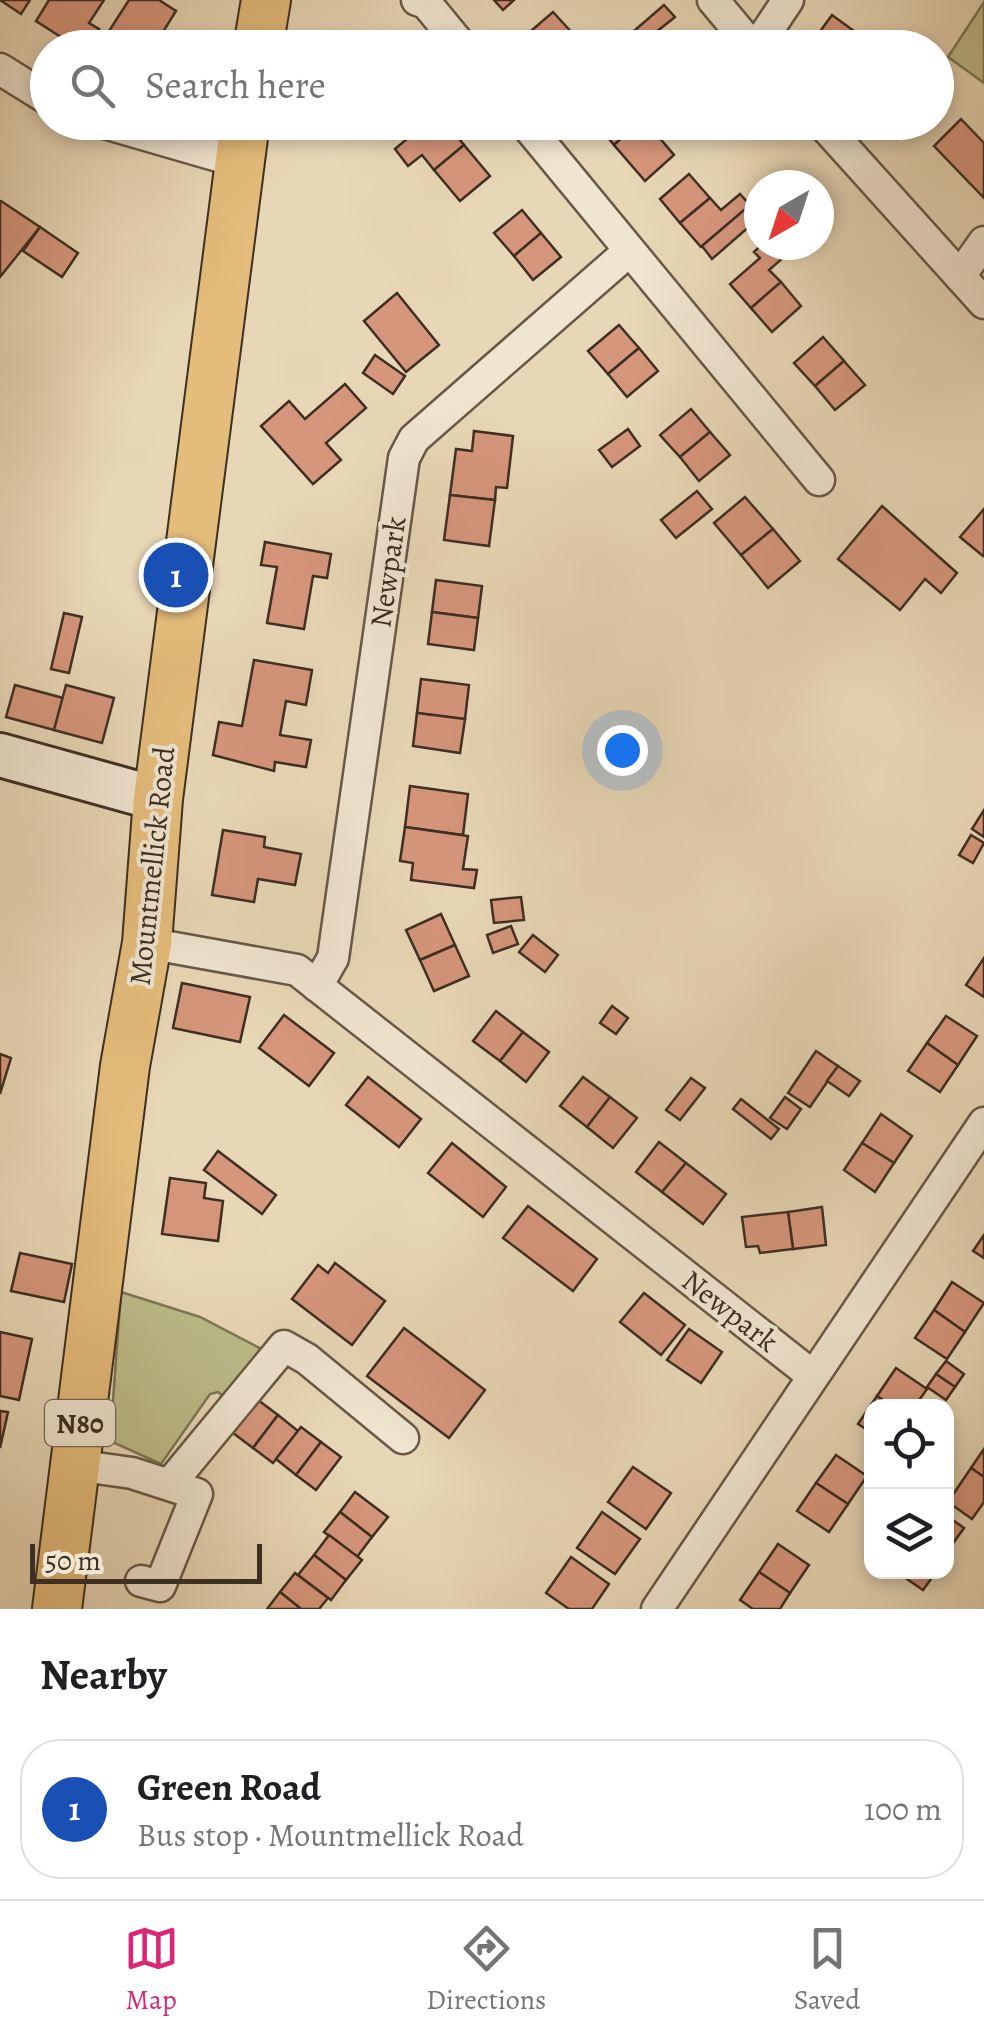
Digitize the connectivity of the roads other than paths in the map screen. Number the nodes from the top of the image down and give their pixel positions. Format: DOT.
graph roads {
  1 [pos="266,0"];
  2 [pos="417,0"];
  3 [pos="714,0"];
  4 [pos="788,0"];
  5 [pos="261,30"];
  6 [pos="448,30"];
  7 [pos="739,30"];
  8 [pos="767,30"];
  9 [pos="0,69"];
  10 [pos="30,88"];
  11 [pos="538,140"];
  12 [pos="837,140"];
  13 [pos="242,142"];
  14 [pos="984,242"];
  15 [pos="628,252"];
  16 [pos="960,276"];
  17 [pos="984,303"];
  18 [pos="818,480"];
  19 [pos="0,755"];
  20 [pos="158,799"];
  21 [pos="147,943"];
  22 [pos="317,986"];
  23 [pos="984,1123"];
  24 [pos="813,1376"];
  25 [pos="403,1438"];
  26 [pos="75,1465"];
  27 [pos="170,1484"];
  28 [pos="141,1580"];
  29 [pos="57,1609"];
  30 [pos="657,1609"];
  1 -- 5 [label="main road"];
  2 -- 6 [label="street"];
  3 -- 7 [label="street"];
  4 -- 8 [label="street"];
  9 -- 10 [label="street"];
  11 -- 15 [label="street"];
  12 -- 16 [label="street"];
  13 -- 20 [label="main road, Mountmellick Road / N80"];
  14 -- 16 [label="street"];
  15 -- 18 [label="street"];
  15 -- 22 [label="street, Newpark"];
  16 -- 17 [label="street"];
  19 -- 20 [label="street"];
  20 -- 21 [label="main road, Mountmellick Road / N80"];
  21 -- 22 [label="street, Newpark"];
  21 -- 26 [label="main road, Mountmellick Road / N80"];
  22 -- 24 [label="street, Newpark"];
  23 -- 24 [label="street"];
  24 -- 30 [label="street"];
  25 -- 27 [label="street"];
  26 -- 27 [label="street"];
  26 -- 29 [label="main road, Mountmellick Road / N80"];
  27 -- 28 [label="street"];
}
